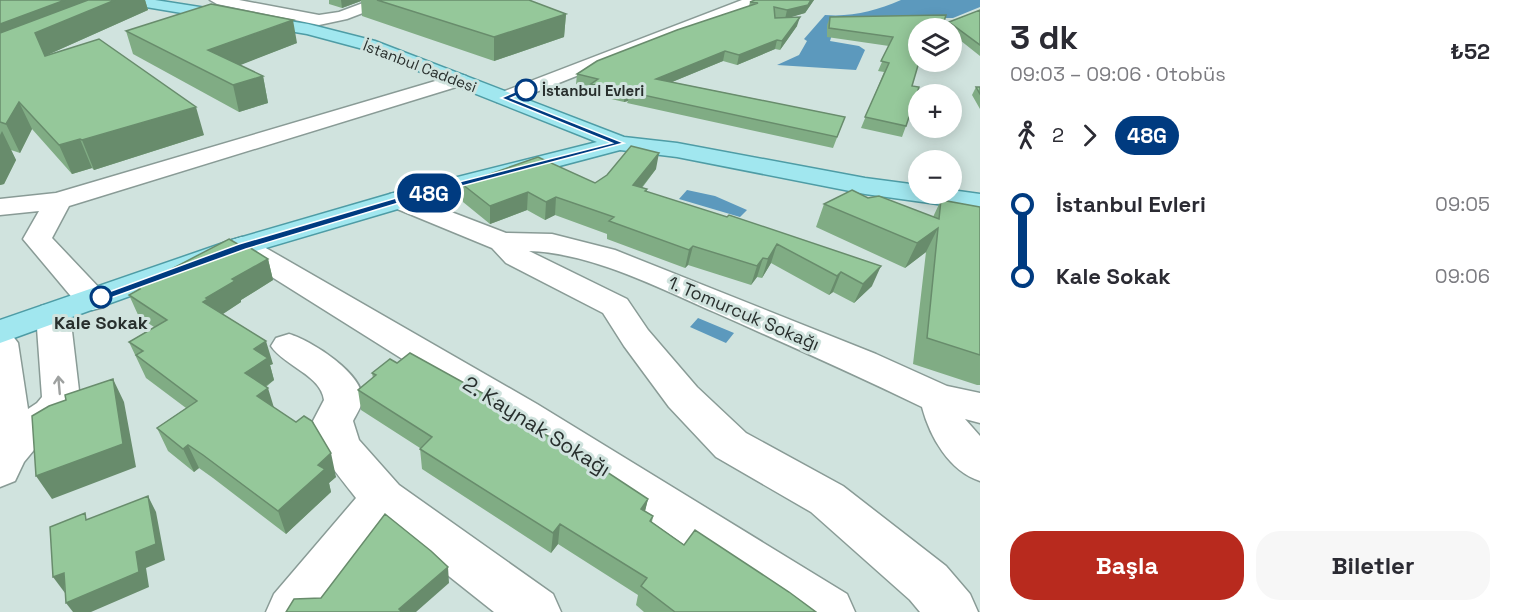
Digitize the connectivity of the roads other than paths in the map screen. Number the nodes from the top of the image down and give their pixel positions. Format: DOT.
graph roads {
  1 [pos="129,0"];
  2 [pos="217,0"];
  3 [pos="384,0"];
  4 [pos="393,0"];
  5 [pos="755,0"];
  6 [pos="110,8"];
  7 [pos="291,15"];
  8 [pos="270,23"];
  9 [pos="308,29"];
  10 [pos="459,80"];
  11 [pos="504,98"];
  12 [pos="620,143"];
  13 [pos="908,192"];
  14 [pos="399,200"];
  15 [pos="58,201"];
  16 [pos="0,207"];
  17 [pos="502,242"];
  18 [pos="242,246"];
  19 [pos="92,300"];
  20 [pos="53,314"];
  21 [pos="0,332"];
  22 [pos="0,343"];
  23 [pos="289,346"];
  24 [pos="939,399"];
  25 [pos="980,408"];
  26 [pos="29,428"];
  27 [pos="980,464"];
  28 [pos="0,469"];
  29 [pos="383,498"];
  30 [pos="292,612"];
  31 [pos="535,612"];
  32 [pos="829,612"];
  33 [pos="952,612"];
  1 -- 6 [label="street"];
  1 -- 8 [label="main road, İstanbul Caddesi"];
  2 -- 7 [label="street"];
  3 -- 7 [label="street"];
  4 -- 9 [label="street"];
  5 -- 11 [label="street"];
  7 -- 8 [label="street"];
  8 -- 9 [label="main road, İstanbul Caddesi"];
  9 -- 10 [label="main road, İstanbul Caddesi"];
  10 -- 11 [label="main road, İstanbul Caddesi"];
  10 -- 15 [label="street"];
  11 -- 12 [label="main road, İstanbul Caddesi"];
  12 -- 13 [label="main road, İstanbul Caddesi"];
  12 -- 14 [label="main road"];
  14 -- 17 [label="street"];
  14 -- 18 [label="main road"];
  15 -- 16 [label="street"];
  15 -- 19 [label="street"];
  17 -- 24 [label="street, 1. Tomurcuk Sokağı"];
  17 -- 33 [label="street"];
  18 -- 19 [label="main road"];
  18 -- 32 [label="street, 2. Kaynak Sokağı"];
  19 -- 20 [label="main road"];
  20 -- 21 [label="main road"];
  26 -- 20 [label="street, one-way"];
  22 -- 26 [label="street"];
  23 -- 29 [label="street"];
  24 -- 25 [label="street, 1. Tomurcuk Sokağı"];
  24 -- 27 [label="street"];
  26 -- 28 [label="street"];
  29 -- 30 [label="street"];
  29 -- 31 [label="street"];
}
